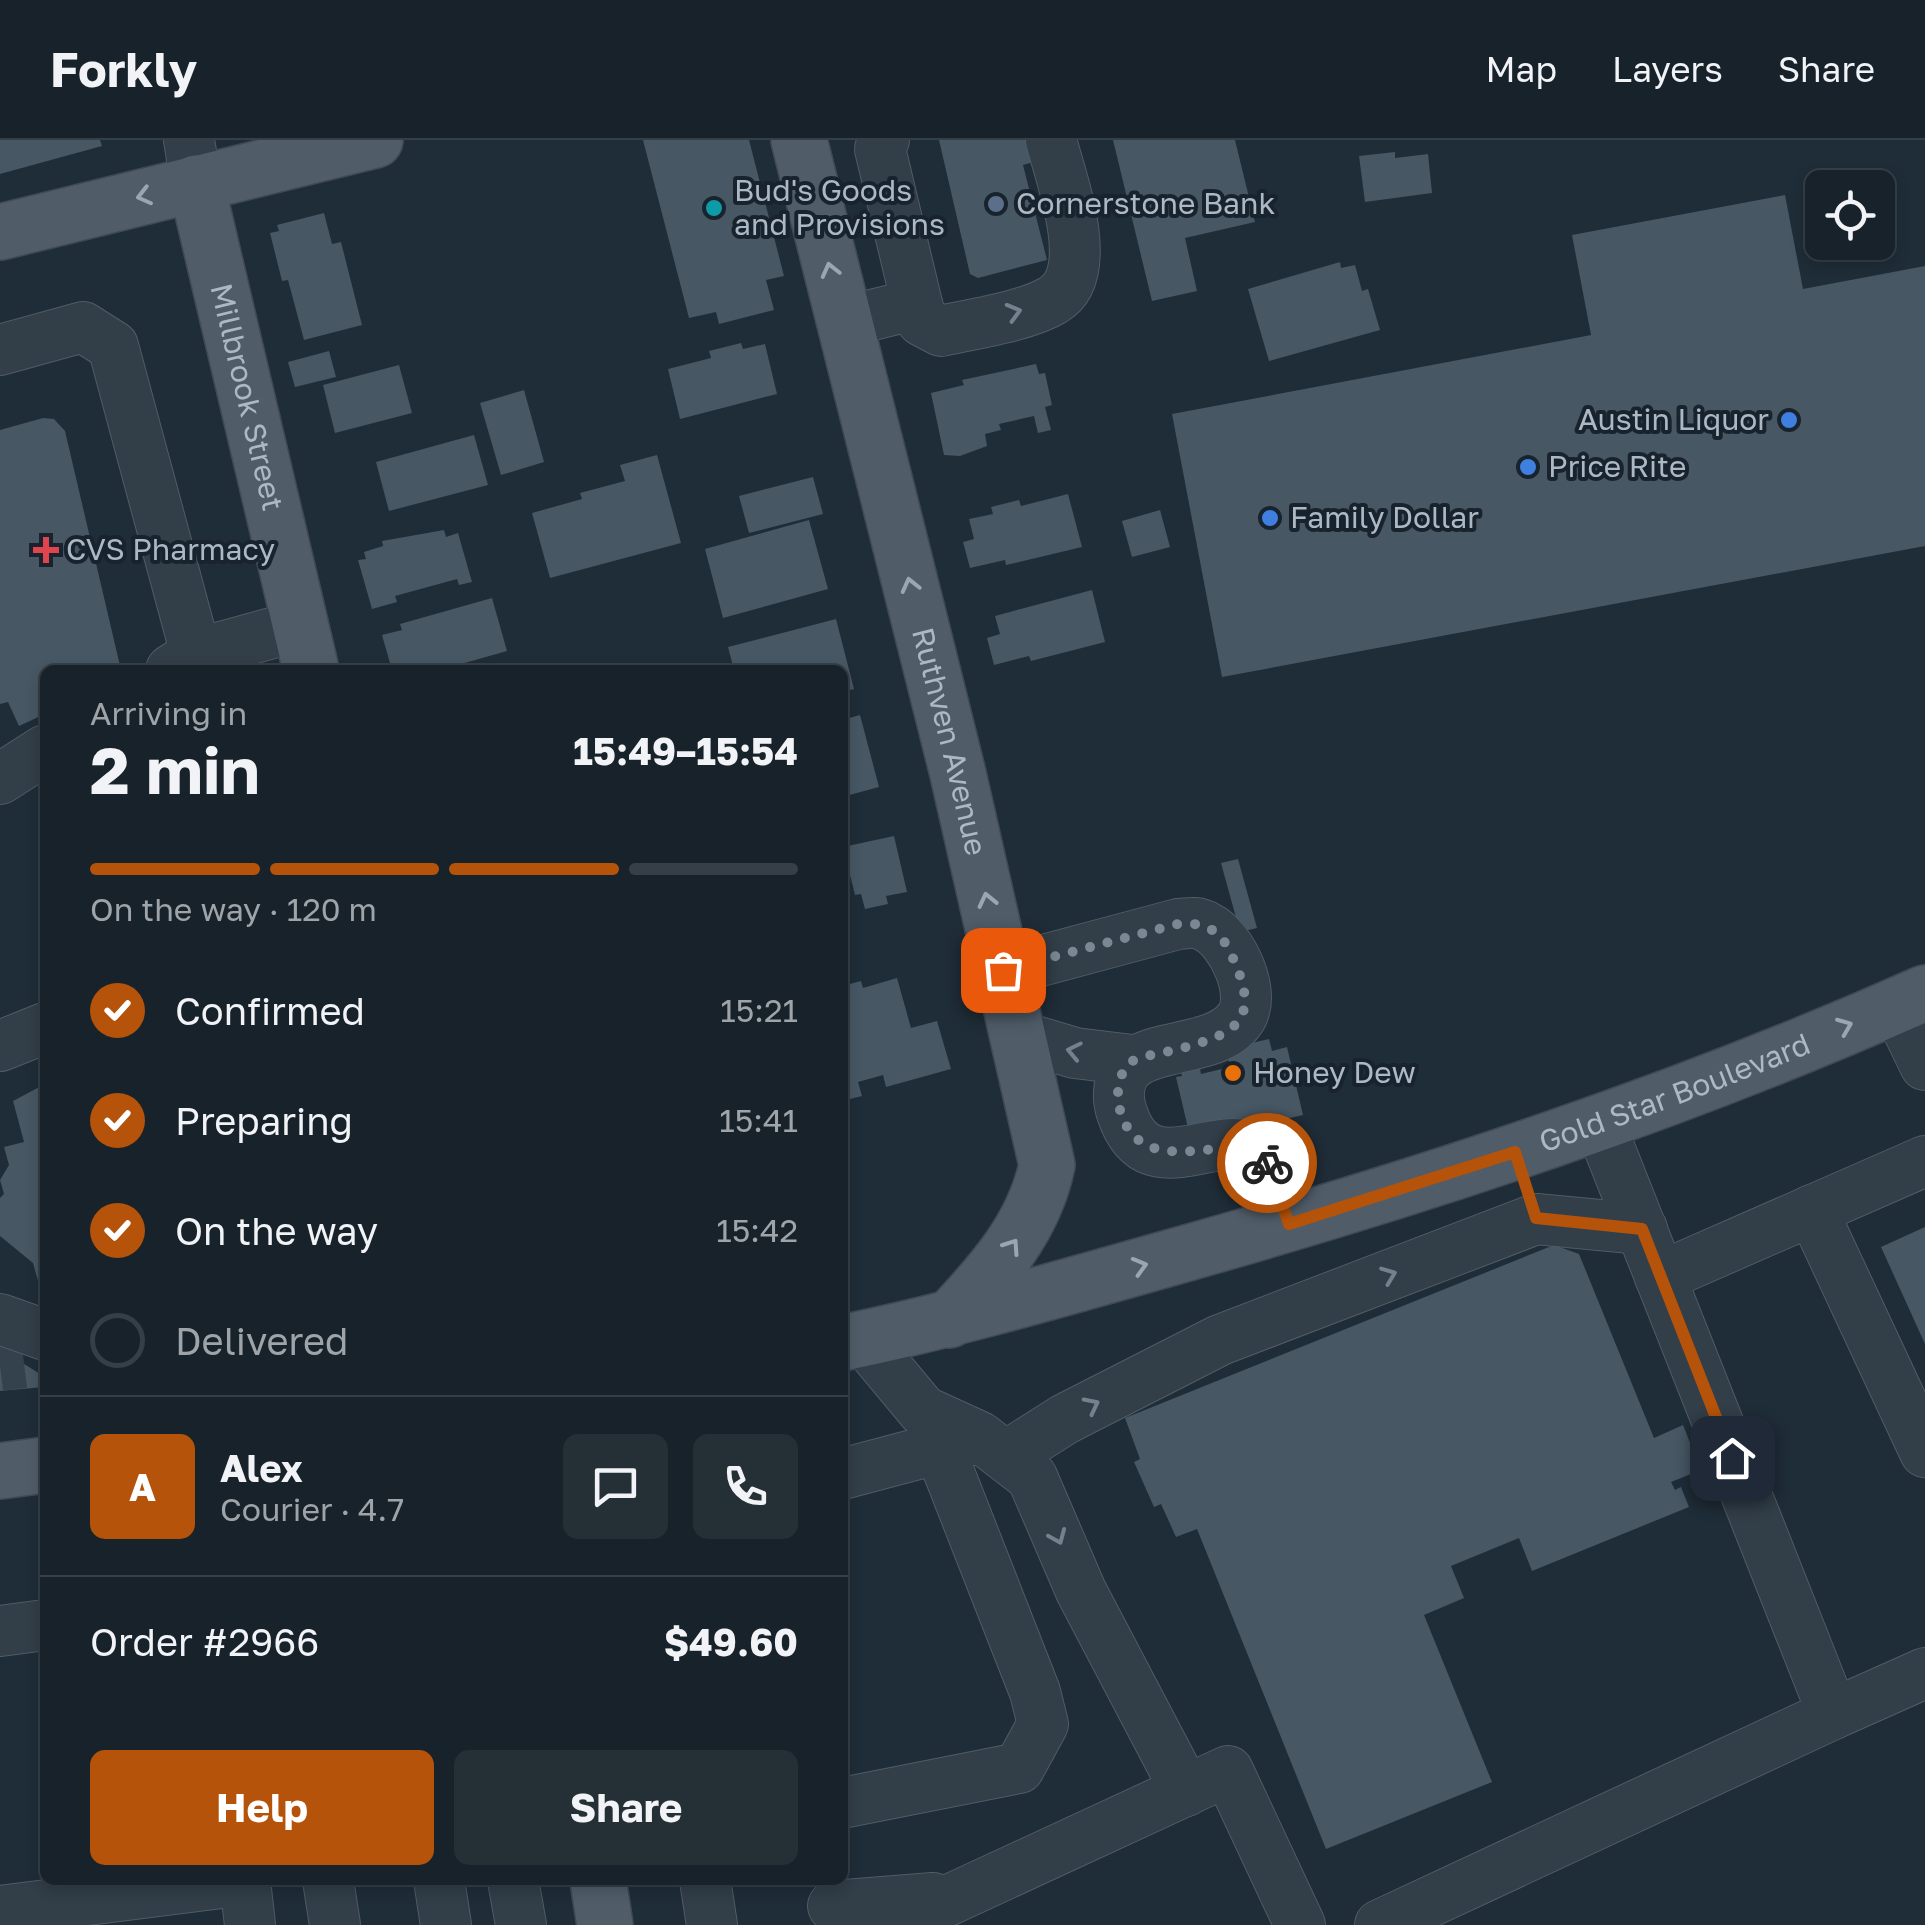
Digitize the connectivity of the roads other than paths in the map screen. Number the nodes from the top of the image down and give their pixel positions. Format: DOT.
graph roads {
  1 [pos="375,140"];
  2 [pos="799,140"];
  3 [pos="884,140"];
  4 [pos="311,148"];
  5 [pos="1043,151"];
  6 [pos="192,161"];
  7 [pos="0,232"];
  8 [pos="919,313"];
  9 [pos="843,322"];
  10 [pos="0,350"];
  11 [pos="306,648"];
  12 [pos="184,662"];
  13 [pos="40,753"];
  14 [pos="0,778"];
  15 [pos="1003,970"];
  16 [pos="1911,999"];
  17 [pos="40,1030"];
  18 [pos="1018,1036"];
  19 [pos="0,1046"];
  20 [pos="1132,1060"];
  21 [pos="1925,1065"];
  22 [pos="1599,1122"];
  23 [pos="1515,1152"];
  24 [pos="1925,1161"];
  25 [pos="1812,1210"];
  26 [pos="1536,1218"];
  27 [pos="1289,1224"];
  28 [pos="1642,1229"];
  29 [pos="1660,1277"];
  30 [pos="0,1319"];
  31 [pos="949,1320"];
  32 [pos="852,1341"];
  33 [pos="38,1352"];
  34 [pos="976,1447"];
  35 [pos="1925,1452"];
  36 [pos="40,1467"];
  37 [pos="0,1471"];
  38 [pos="848,1473"];
  39 [pos="40,1626"];
  40 [pos="0,1631"];
  41 [pos="1925,1673"];
  42 [pos="1833,1714"];
  43 [pos="1186,1791"];
  44 [pos="848,1802"];
  45 [pos="205,1885"];
  46 [pos="246,1885"];
  47 [pos="329,1885"];
  48 [pos="440,1885"];
  49 [pos="513,1885"];
  50 [pos="599,1885"];
  51 [pos="706,1885"];
  52 [pos="957,1896"];
  53 [pos="833,1906"];
  54 [pos="0,1910"];
  55 [pos="250,1925"];
  56 [pos="334,1925"];
  57 [pos="446,1925"];
  58 [pos="521,1925"];
  59 [pos="605,1925"];
  60 [pos="712,1925"];
  61 [pos="895,1925"];
  62 [pos="1300,1925"];
  63 [pos="1380,1925"];
  1 -- 4 [label="main road"];
  9 -- 2 [label="main road, Ruthven Avenue, one-way"];
  3 -- 8 [label="street"];
  4 -- 6 [label="main road"];
  8 -- 5 [label="street, one-way"];
  6 -- 7 [label="main road, one-way"];
  6 -- 11 [label="main road, Millbrook Street"];
  8 -- 9 [label="street"];
  15 -- 9 [label="main road, Ruthven Avenue, one-way"];
  10 -- 12 [label="street"];
  11 -- 12 [label="street"];
  13 -- 14 [label="street"];
  15 -- 18 [label="main road, Ruthven Avenue"];
  15 -- 20 [label="street"];
  16 -- 21 [label="street"];
  22 -- 16 [label="main road, Gold Star Boulevard, one-way"];
  17 -- 19 [label="street"];
  20 -- 18 [label="street, one-way"];
  31 -- 18 [label="main road, Ruthven Avenue, one-way"];
  20 -- 27 [label="street"];
  22 -- 23 [label="main road, Gold Star Boulevard"];
  22 -- 28 [label="street"];
  23 -- 26 [label="street"];
  23 -- 27 [label="main road, Gold Star Boulevard"];
  24 -- 25 [label="street"];
  25 -- 29 [label="street"];
  25 -- 35 [label="street"];
  26 -- 28 [label="street"];
  34 -- 26 [label="street, one-way"];
  31 -- 27 [label="main road, Gold Star Boulevard, one-way"];
  28 -- 29 [label="street"];
  29 -- 42 [label="street"];
  30 -- 33 [label="street"];
  31 -- 32 [label="main road, Gold Star Boulevard"];
  32 -- 34 [label="street"];
  34 -- 38 [label="street"];
  34 -- 43 [label="street, one-way"];
  34 -- 44 [label="street"];
  36 -- 37 [label="main road"];
  39 -- 40 [label="street"];
  41 -- 42 [label="street"];
  42 -- 63 [label="street"];
  43 -- 52 [label="street"];
  43 -- 62 [label="street"];
  45 -- 54 [label="street"];
  46 -- 55 [label="street"];
  47 -- 56 [label="street"];
  48 -- 57 [label="street"];
  49 -- 58 [label="street"];
  50 -- 59 [label="main road"];
  51 -- 60 [label="street"];
  52 -- 53 [label="street"];
  52 -- 61 [label="street"];
}
